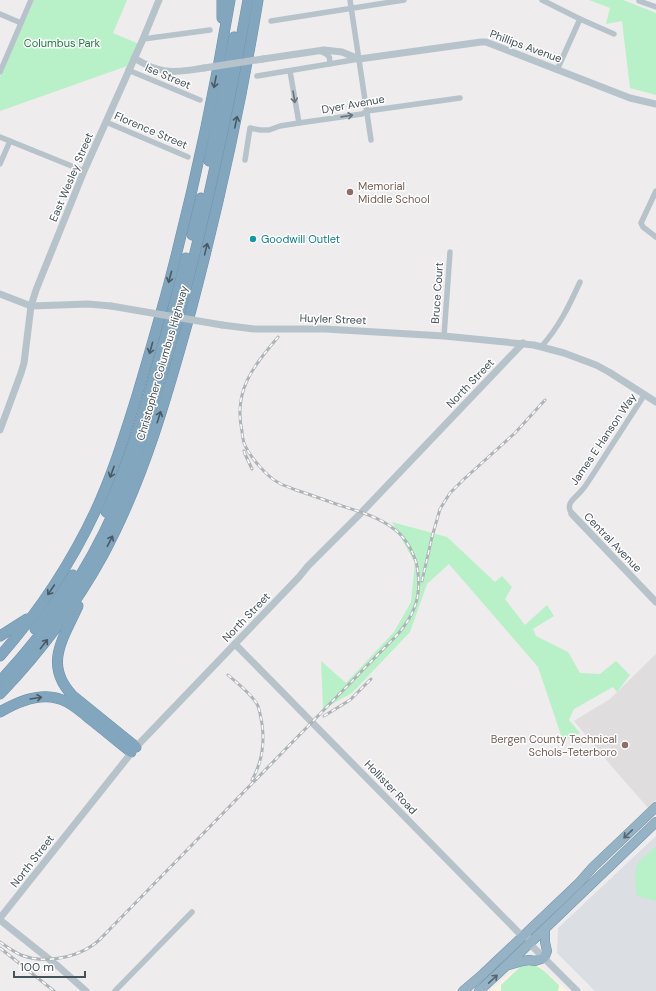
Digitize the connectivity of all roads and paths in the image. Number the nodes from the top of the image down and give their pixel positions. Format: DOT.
graph roads {
  1 [pos="31,0"];
  2 [pos="159,0"];
  3 [pos="222,0"];
  4 [pos="230,0"];
  5 [pos="241,0"];
  6 [pos="248,0"];
  7 [pos="350,0"];
  8 [pos="404,0"];
  9 [pos="542,0"];
  10 [pos="639,1"];
  11 [pos="259,3"];
  12 [pos="656,7"];
  13 [pos="352,8"];
  14 [pos="0,14"];
  15 [pos="580,19"];
  16 [pos="271,21"];
  17 [pos="21,23"];
  18 [pos="210,30"];
  19 [pos="614,34"];
  20 [pos="143,39"];
  21 [pos="222,44"];
  22 [pos="317,51"];
  23 [pos="134,58"];
  24 [pos="359,59"];
  25 [pos="329,64"];
  26 [pos="128,70"];
  27 [pos="557,70"];
  28 [pos="290,71"];
  29 [pos="0,72"];
  30 [pos="257,76"];
  31 [pos="460,98"];
  32 [pos="200,100"];
  33 [pos="656,104"];
  34 [pos="367,111"];
  35 [pos="106,122"];
  36 [pos="299,123"];
  37 [pos="0,137"];
  38 [pos="371,140"];
  39 [pos="10,141"];
  40 [pos="188,156"];
  41 [pos="244,160"];
  42 [pos="0,164"];
  43 [pos="84,171"];
  44 [pos="656,191"];
  45 [pos="656,237"];
  46 [pos="450,252"];
  47 [pos="580,282"];
  48 [pos="0,294"];
  49 [pos="31,306"];
  50 [pos="444,336"];
  51 [pos="523,344"];
  52 [pos="541,347"];
  53 [pos="645,394"];
  54 [pos="656,402"];
  55 [pos="0,430"];
  56 [pos="572,514"];
  57 [pos="92,576"];
  58 [pos="656,602"];
  59 [pos="33,616"];
  60 [pos="0,636"];
  61 [pos="235,644"];
  62 [pos="0,656"];
  63 [pos="0,671"];
  64 [pos="0,681"];
  65 [pos="0,694"];
  66 [pos="0,712"];
  67 [pos="134,750"];
  68 [pos="656,807"];
  69 [pos="656,822"];
  70 [pos="578,884"];
  71 [pos="192,912"];
  72 [pos="0,919"];
  73 [pos="545,929"];
  74 [pos="522,936"];
  75 [pos="530,944"];
  76 [pos="510,948"];
  77 [pos="544,958"];
  78 [pos="506,966"];
  79 [pos="86,991"];
  80 [pos="115,991"];
  81 [pos="463,991"];
  82 [pos="479,991"];
  83 [pos="577,991"];
  1 -- 17 [label="street"];
  2 -- 20 [label="street, East Wesley Street"];
  3 -- 21 [label="highway"];
  4 -- 21 [label="highway, Christopher Columbus Highway"];
  5 -- 63 [label="highway, Christopher Columbus Highway"];
  6 -- 64 [label="highway, Christopher Columbus Highway"];
  7 -- 13 [label="street"];
  8 -- 13 [label="street"];
  9 -- 15 [label="street"];
  10 -- 12 [label="street"];
  57 -- 11 [label="highway, Christopher Columbus Highway, one-way"];
  13 -- 16 [label="street"];
  13 -- 24 [label="street"];
  14 -- 17 [label="street"];
  15 -- 19 [label="street"];
  15 -- 27 [label="street"];
  17 -- 29 [label="street"];
  18 -- 20 [label="street"];
  20 -- 23 [label="street, East Wesley Street"];
  21 -- 59 [label="highway, Christopher Columbus Highway, one-way"];
  22 -- 23 [label="street, Phillips Avenue, bridge"];
  22 -- 24 [label="street, Phillips Avenue"];
  22 -- 25 [label="street"];
  23 -- 26 [label="street, East Wesley Street"];
  24 -- 25 [label="street, Phillips Avenue"];
  24 -- 27 [label="street, Phillips Avenue"];
  24 -- 34 [label="street"];
  25 -- 28 [label="street, Phillips Avenue"];
  26 -- 32 [label="street, Ise Street"];
  26 -- 35 [label="street, East Wesley Street"];
  27 -- 33 [label="street, Phillips Avenue"];
  28 -- 30 [label="street, Phillips Avenue"];
  28 -- 36 [label="street, one-way"];
  31 -- 34 [label="street, Dyer Avenue"];
  36 -- 34 [label="street, Dyer Avenue, one-way"];
  34 -- 38 [label="street"];
  35 -- 40 [label="street, Florence Street"];
  35 -- 43 [label="street, East Wesley Street"];
  36 -- 41 [label="street, Dyer Avenue"];
  37 -- 39 [label="street"];
  39 -- 42 [label="street"];
  39 -- 43 [label="street"];
  43 -- 49 [label="street, East Wesley Street"];
  44 -- 45 [label="street"];
  46 -- 50 [label="street, Bruce Court"];
  47 -- 52 [label="street"];
  48 -- 49 [label="street, Huyler Street"];
  49 -- 50 [label="street, Huyler Street, bridge"];
  49 -- 55 [label="street, East Wesley Street"];
  50 -- 51 [label="street, Huyler Street"];
  51 -- 52 [label="street, Huyler Street"];
  51 -- 61 [label="street, North Street"];
  52 -- 53 [label="street, Huyler Street"];
  53 -- 54 [label="street, Huyler Street"];
  53 -- 56 [label="street, James E Hanson Way"];
  56 -- 58 [label="street, Central Avenue"];
  65 -- 57 [label="highway, Christopher Columbus Highway, one-way"];
  57 -- 67 [label="highway"];
  59 -- 60 [label="highway"];
  59 -- 62 [label="highway, Christopher Columbus Highway"];
  61 -- 67 [label="street, North Street"];
  61 -- 74 [label="street, Hollister Road"];
  66 -- 67 [label="highway, one-way"];
  67 -- 72 [label="street, North Street"];
  68 -- 70 [label="highway, one-way"];
  69 -- 73 [label="highway"];
  70 -- 74 [label="highway"];
  70 -- 75 [label="highway"];
  71 -- 80 [label="street"];
  72 -- 79 [label="street"];
  73 -- 75 [label="highway"];
  73 -- 77 [label="highway"];
  74 -- 75 [label="street, Hollister Road"];
  74 -- 76 [label="highway"];
  75 -- 76 [label="highway"];
  75 -- 77 [label="street"];
  75 -- 78 [label="highway"];
  76 -- 81 [label="highway"];
  77 -- 78 [label="highway"];
  77 -- 83 [label="street"];
  82 -- 78 [label="highway, one-way"];
}
